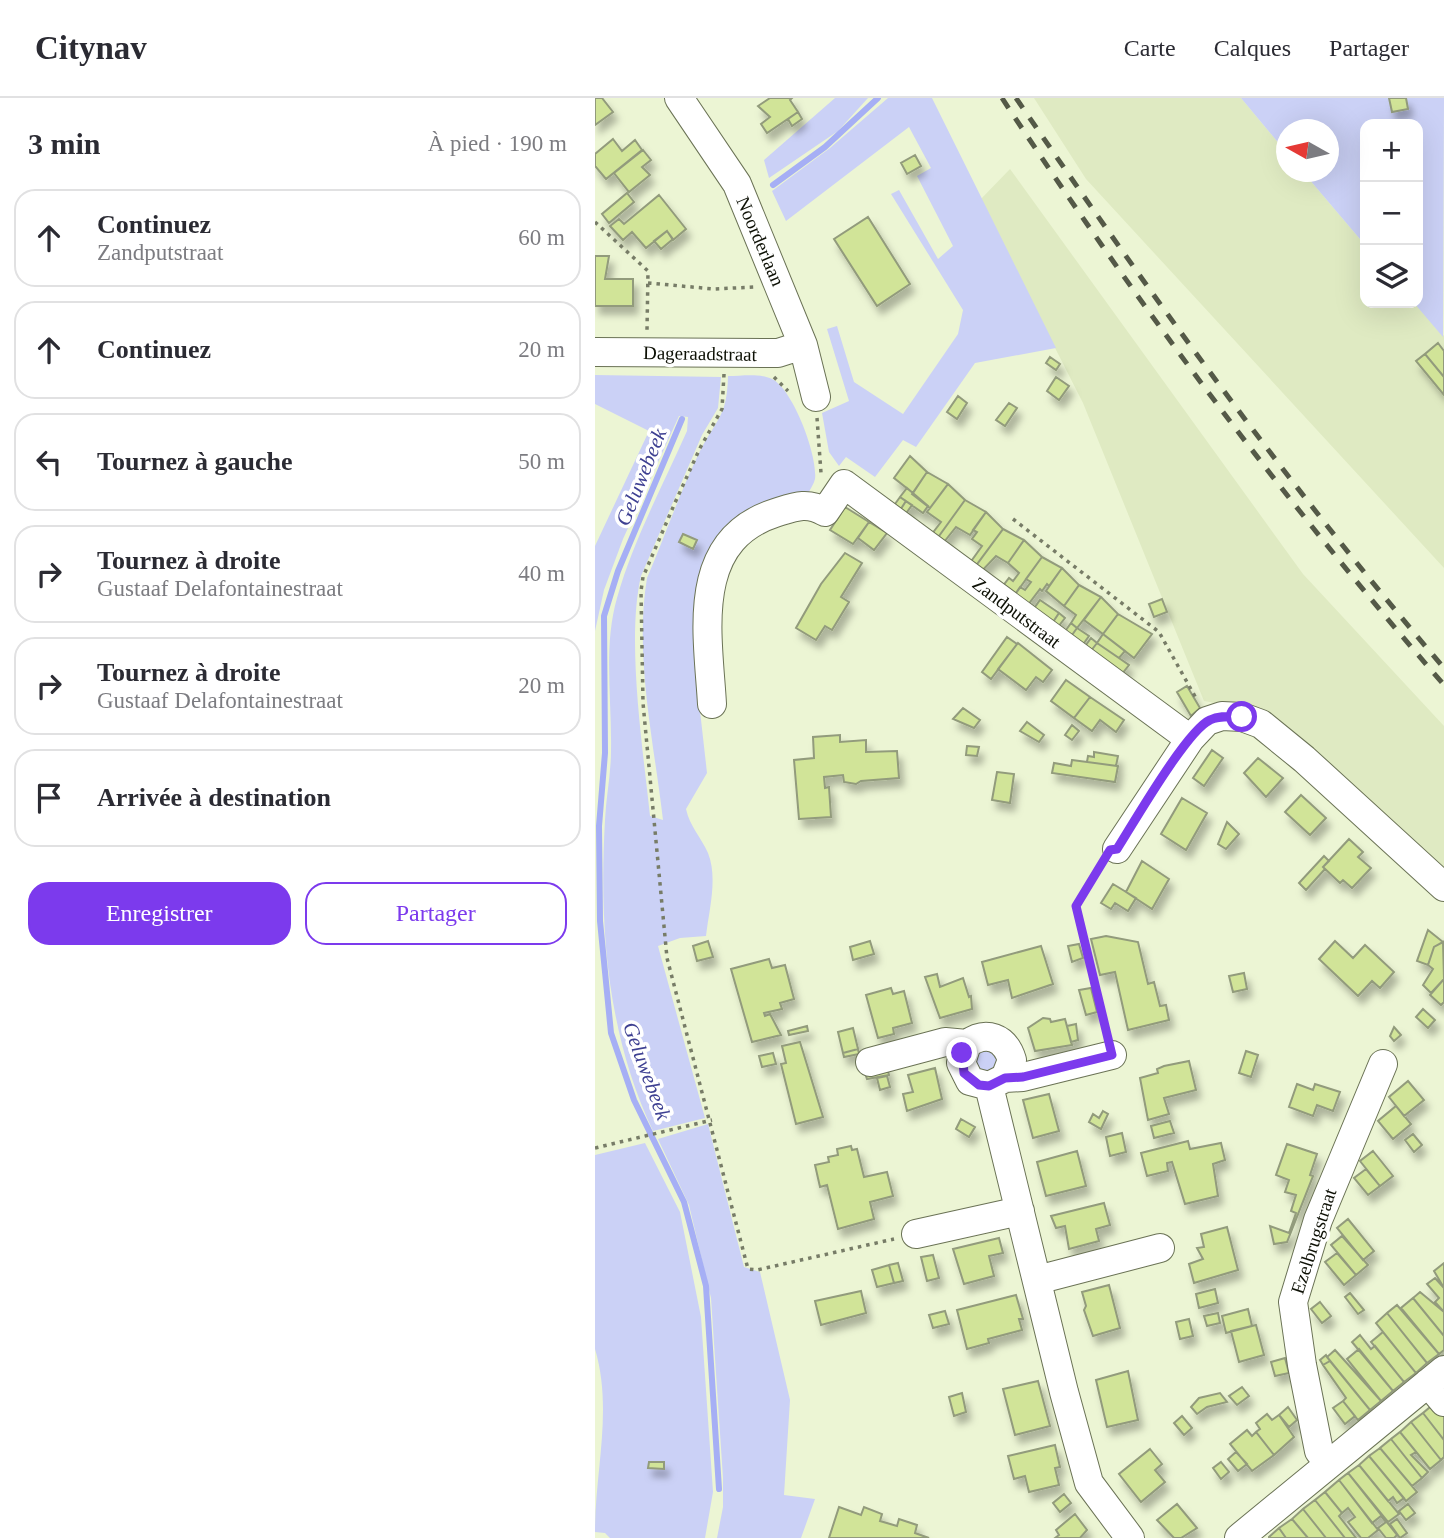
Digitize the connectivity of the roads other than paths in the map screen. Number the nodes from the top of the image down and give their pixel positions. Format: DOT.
graph roads {
  1 [pos="679,98"];
  2 [pos="803,345"];
  3 [pos="595,352"];
  4 [pos="816,397"];
  5 [pos="712,704"];
  6 [pos="1198,730"];
  7 [pos="1117,849"];
  8 [pos="1444,887"];
  9 [pos="967,1044"];
  10 [pos="1112,1055"];
  11 [pos="870,1062"];
  12 [pos="1383,1064"];
  13 [pos="997,1082"];
  14 [pos="1020,1211"];
  15 [pos="916,1234"];
  16 [pos="1160,1248"];
  17 [pos="1037,1280"];
  18 [pos="1439,1385"];
  19 [pos="1329,1464"];
  20 [pos="1130,1538"];
  21 [pos="1239,1538"];
  1 -- 2 [label="street, Noorderlaan"];
  2 -- 3 [label="street, Dageraadstraat"];
  2 -- 4 [label="street, Noorderlaan"];
  5 -- 6 [label="street, Zandputstraat"];
  6 -- 7 [label="street"];
  6 -- 8 [label="street"];
  9 -- 11 [label="street"];
  9 -- 13 [label="street"];
  9 -- 13 [label="street"];
  10 -- 13 [label="street"];
  12 -- 19 [label="street, Ezelbrugstraat"];
  13 -- 14 [label="street"];
  14 -- 15 [label="street"];
  14 -- 17 [label="street"];
  16 -- 17 [label="street"];
  17 -- 20 [label="street"];
  18 -- 19 [label="street"];
  19 -- 21 [label="street"];
}
